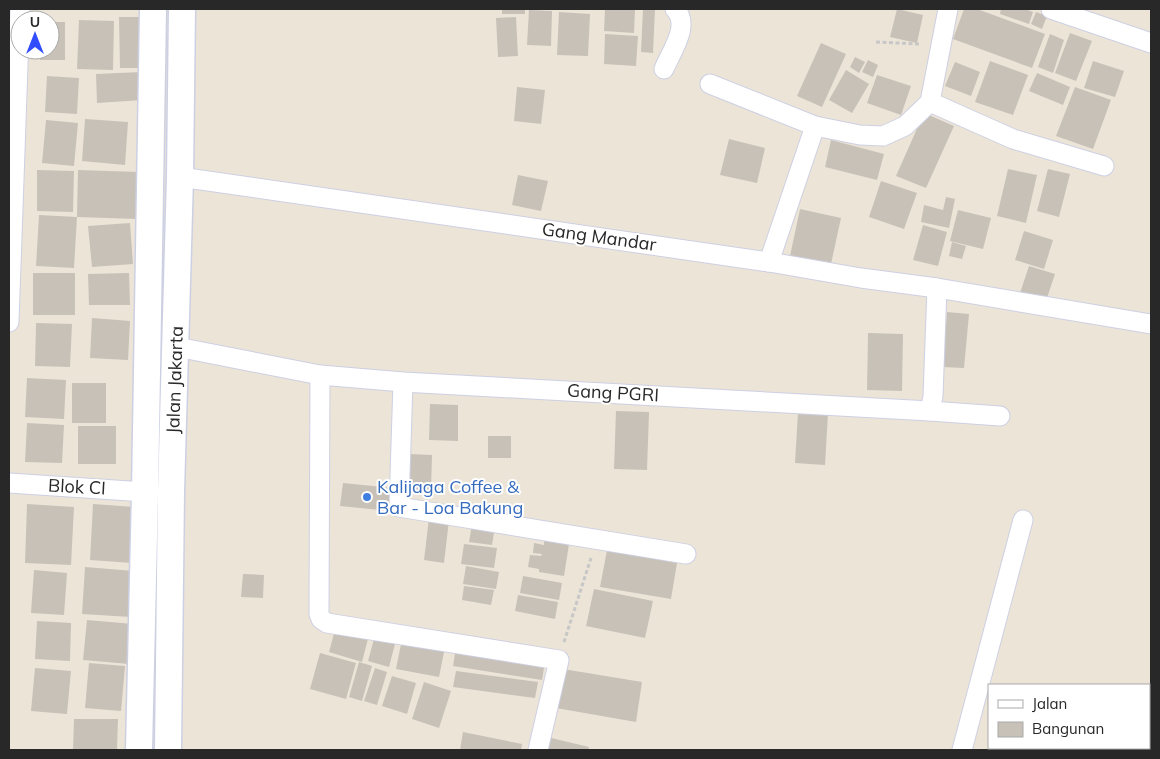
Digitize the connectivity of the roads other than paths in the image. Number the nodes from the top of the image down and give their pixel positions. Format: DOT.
graph roads {
  1 [pos="20,9"];
  2 [pos="153,9"];
  3 [pos="182,9"];
  4 [pos="675,9"];
  5 [pos="948,9"];
  6 [pos="1051,9"];
  7 [pos="1151,44"];
  8 [pos="664,69"];
  9 [pos="13,79"];
  10 [pos="710,84"];
  11 [pos="930,102"];
  12 [pos="815,126"];
  13 [pos="1104,166"];
  14 [pos="180,177"];
  15 [pos="11,212"];
  16 [pos="770,262"];
  17 [pos="937,288"];
  18 [pos="9,322"];
  19 [pos="1151,324"];
  20 [pos="177,346"];
  21 [pos="320,375"];
  22 [pos="402,382"];
  23 [pos="930,411"];
  24 [pos="1000,416"];
  25 [pos="9,484"];
  26 [pos="145,492"];
  27 [pos="171,492"];
  28 [pos="1022,520"];
  29 [pos="686,554"];
  30 [pos="983,694"];
  31 [pos="139,750"];
  32 [pos="168,750"];
  33 [pos="538,750"];
  34 [pos="962,750"];
  1 -- 9 [label="street"];
  2 -- 26 [label="main road, Jalan Jakarta"];
  3 -- 14 [label="main road, Jalan Jakarta"];
  4 -- 8 [label="street"];
  5 -- 11 [label="street"];
  6 -- 7 [label="street"];
  9 -- 15 [label="street"];
  10 -- 12 [label="street"];
  11 -- 12 [label="street"];
  11 -- 13 [label="street"];
  12 -- 16 [label="street"];
  14 -- 16 [label="street, Gang Mandar"];
  14 -- 20 [label="main road, Jalan Jakarta"];
  15 -- 18 [label="street"];
  16 -- 17 [label="street, Gang Mandar"];
  17 -- 19 [label="street, Gang Mandar"];
  17 -- 23 [label="street"];
  20 -- 21 [label="street, Gang PGRI"];
  20 -- 27 [label="main road, Jalan Jakarta"];
  21 -- 22 [label="street, Gang PGRI"];
  21 -- 33 [label="street"];
  22 -- 23 [label="street, Gang PGRI"];
  22 -- 29 [label="street"];
  23 -- 24 [label="street, Gang PGRI"];
  25 -- 26 [label="street, Blok CI"];
  26 -- 27 [label="main road"];
  26 -- 31 [label="main road, Jalan Jakarta"];
  27 -- 32 [label="main road, Jalan Jakarta"];
  28 -- 30 [label="street"];
  30 -- 34 [label="street"];
}
